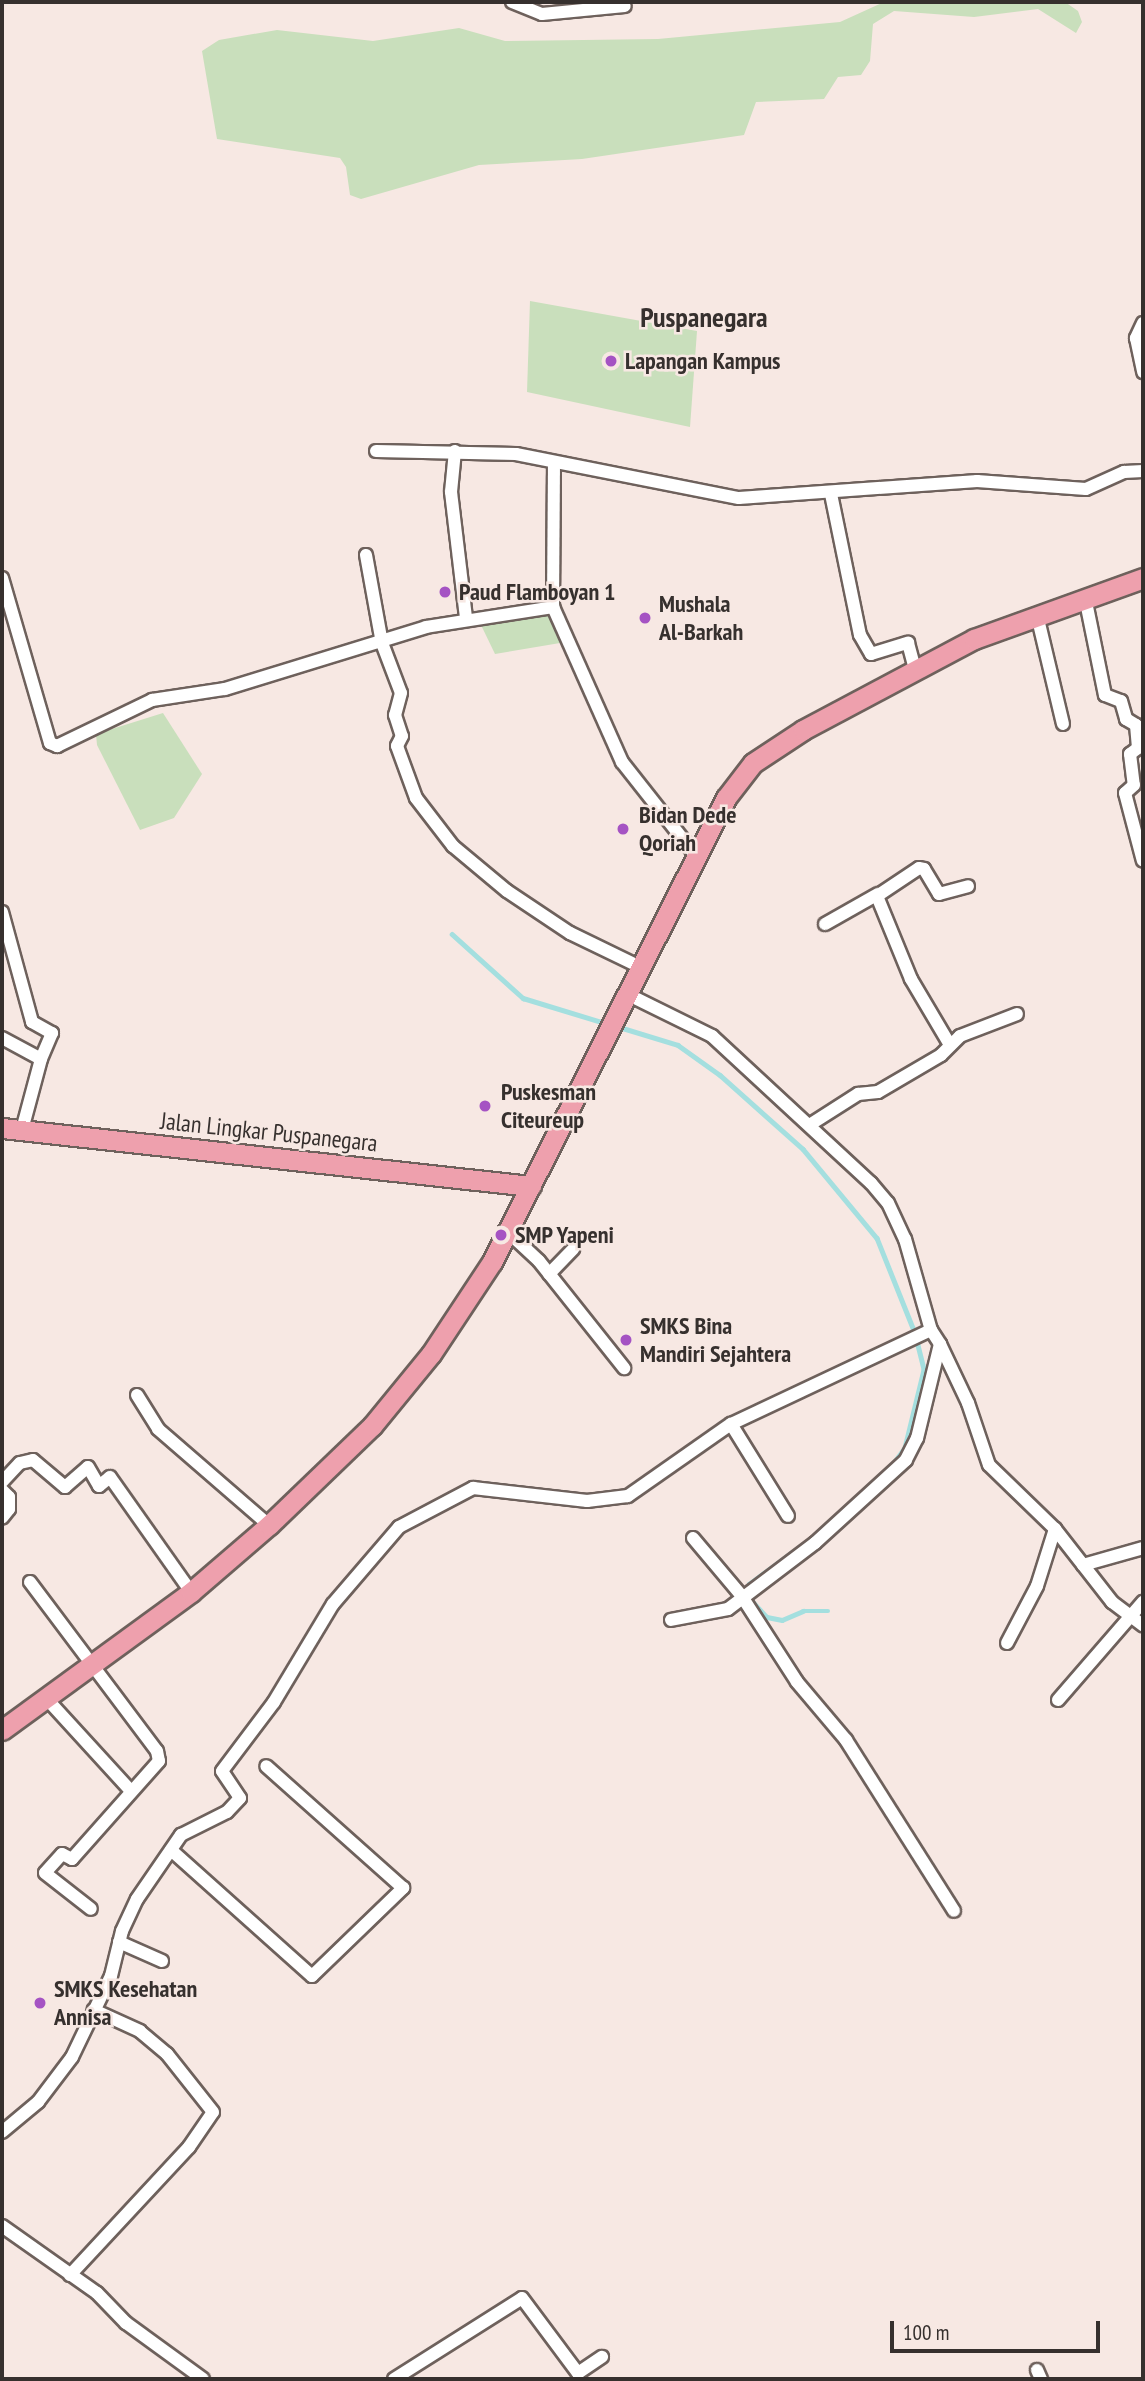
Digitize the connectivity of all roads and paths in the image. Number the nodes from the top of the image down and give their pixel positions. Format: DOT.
graph roads {
  1 [pos="512,2"];
  2 [pos="625,6"];
  3 [pos="1143,323"];
  4 [pos="1143,372"];
  5 [pos="376,451"];
  6 [pos="455,451"];
  7 [pos="554,461"];
  8 [pos="1143,471"];
  9 [pos="831,494"];
  10 [pos="366,555"];
  11 [pos="2,578"];
  12 [pos="1143,578"];
  13 [pos="1085,597"];
  14 [pos="553,607"];
  15 [pos="1037,615"];
  16 [pos="466,618"];
  17 [pos="382,643"];
  18 [pos="915,669"];
  19 [pos="1063,724"];
  20 [pos="697,857"];
  21 [pos="1143,861"];
  22 [pos="968,886"];
  23 [pos="878,894"];
  24 [pos="2,912"];
  25 [pos="825,924"];
  26 [pos="642,968"];
  27 [pos="627,999"];
  28 [pos="1017,1014"];
  29 [pos="2,1038"];
  30 [pos="950,1045"];
  31 [pos="41,1059"];
  32 [pos="811,1124"];
  33 [pos="2,1128"];
  34 [pos="22,1130"];
  35 [pos="531,1186"];
  36 [pos="508,1232"];
  37 [pos="573,1249"];
  38 [pos="549,1274"];
  39 [pos="923,1333"];
  40 [pos="940,1344"];
  41 [pos="624,1368"];
  42 [pos="136,1395"];
  43 [pos="731,1424"];
  44 [pos="2,1482"];
  45 [pos="2,1490"];
  46 [pos="788,1516"];
  47 [pos="2,1518"];
  48 [pos="269,1525"];
  49 [pos="1055,1529"];
  50 [pos="693,1538"];
  51 [pos="1143,1548"];
  52 [pos="1083,1565"];
  53 [pos="30,1582"];
  54 [pos="191,1592"];
  55 [pos="741,1595"];
  56 [pos="1143,1602"];
  57 [pos="1130,1616"];
  58 [pos="671,1620"];
  59 [pos="1143,1625"];
  60 [pos="1007,1643"];
  61 [pos="94,1665"];
  62 [pos="46,1698"];
  63 [pos="1058,1700"];
  64 [pos="2,1730"];
  65 [pos="266,1766"];
  66 [pos="130,1790"];
  67 [pos="171,1850"];
  68 [pos="90,1909"];
  69 [pos="954,1911"];
  70 [pos="119,1942"];
  71 [pos="162,1961"];
  72 [pos="94,2010"];
  73 [pos="2,2132"];
  74 [pos="2,2226"];
  75 [pos="70,2275"];
  76 [pos="602,2357"];
  77 [pos="203,2379"];
  78 [pos="394,2379"];
  1 -- 2 [label="street"];
  3 -- 4 [label="street"];
  5 -- 6 [label="street"];
  6 -- 7 [label="street"];
  6 -- 16 [label="street"];
  7 -- 9 [label="street"];
  7 -- 14 [label="street"];
  8 -- 9 [label="street"];
  9 -- 18 [label="street"];
  10 -- 17 [label="street"];
  11 -- 17 [label="street"];
  12 -- 13 [label="main road"];
  13 -- 15 [label="main road"];
  13 -- 21 [label="street"];
  14 -- 16 [label="street"];
  14 -- 20 [label="street"];
  15 -- 18 [label="main road"];
  15 -- 19 [label="street"];
  16 -- 17 [label="street"];
  17 -- 26 [label="street"];
  18 -- 20 [label="main road"];
  20 -- 26 [label="main road"];
  22 -- 23 [label="street"];
  23 -- 25 [label="street"];
  23 -- 30 [label="street"];
  24 -- 31 [label="street"];
  26 -- 27 [label="main road"];
  27 -- 32 [label="street"];
  27 -- 35 [label="main road"];
  28 -- 30 [label="street"];
  29 -- 31 [label="street"];
  30 -- 32 [label="street"];
  31 -- 34 [label="street"];
  32 -- 39 [label="street"];
  33 -- 34 [label="main road, Jalan Lingkar Puspanegara"];
  34 -- 35 [label="main road, Jalan Lingkar Puspanegara"];
  35 -- 36 [label="main road"];
  36 -- 38 [label="street"];
  36 -- 48 [label="main road"];
  37 -- 38 [label="street"];
  38 -- 41 [label="street"];
  39 -- 40 [label="street"];
  39 -- 43 [label="street"];
  40 -- 49 [label="street"];
  40 -- 55 [label="street"];
  42 -- 48 [label="street"];
  43 -- 46 [label="street"];
  43 -- 67 [label="street"];
  44 -- 54 [label="street"];
  45 -- 47 [label="street"];
  48 -- 54 [label="main road"];
  49 -- 52 [label="street"];
  49 -- 60 [label="street"];
  50 -- 55 [label="street"];
  51 -- 52 [label="street"];
  52 -- 57 [label="street"];
  53 -- 61 [label="street"];
  54 -- 61 [label="main road"];
  55 -- 58 [label="street"];
  55 -- 69 [label="street"];
  56 -- 57 [label="street"];
  57 -- 59 [label="street"];
  57 -- 63 [label="street"];
  61 -- 62 [label="main road"];
  61 -- 66 [label="street"];
  62 -- 64 [label="main road"];
  62 -- 66 [label="street"];
  65 -- 67 [label="street"];
  66 -- 68 [label="street"];
  67 -- 70 [label="street"];
  70 -- 71 [label="street"];
  70 -- 72 [label="street"];
  72 -- 73 [label="street"];
  72 -- 75 [label="street"];
  74 -- 75 [label="street"];
  75 -- 77 [label="street"];
  76 -- 78 [label="street"];
}
